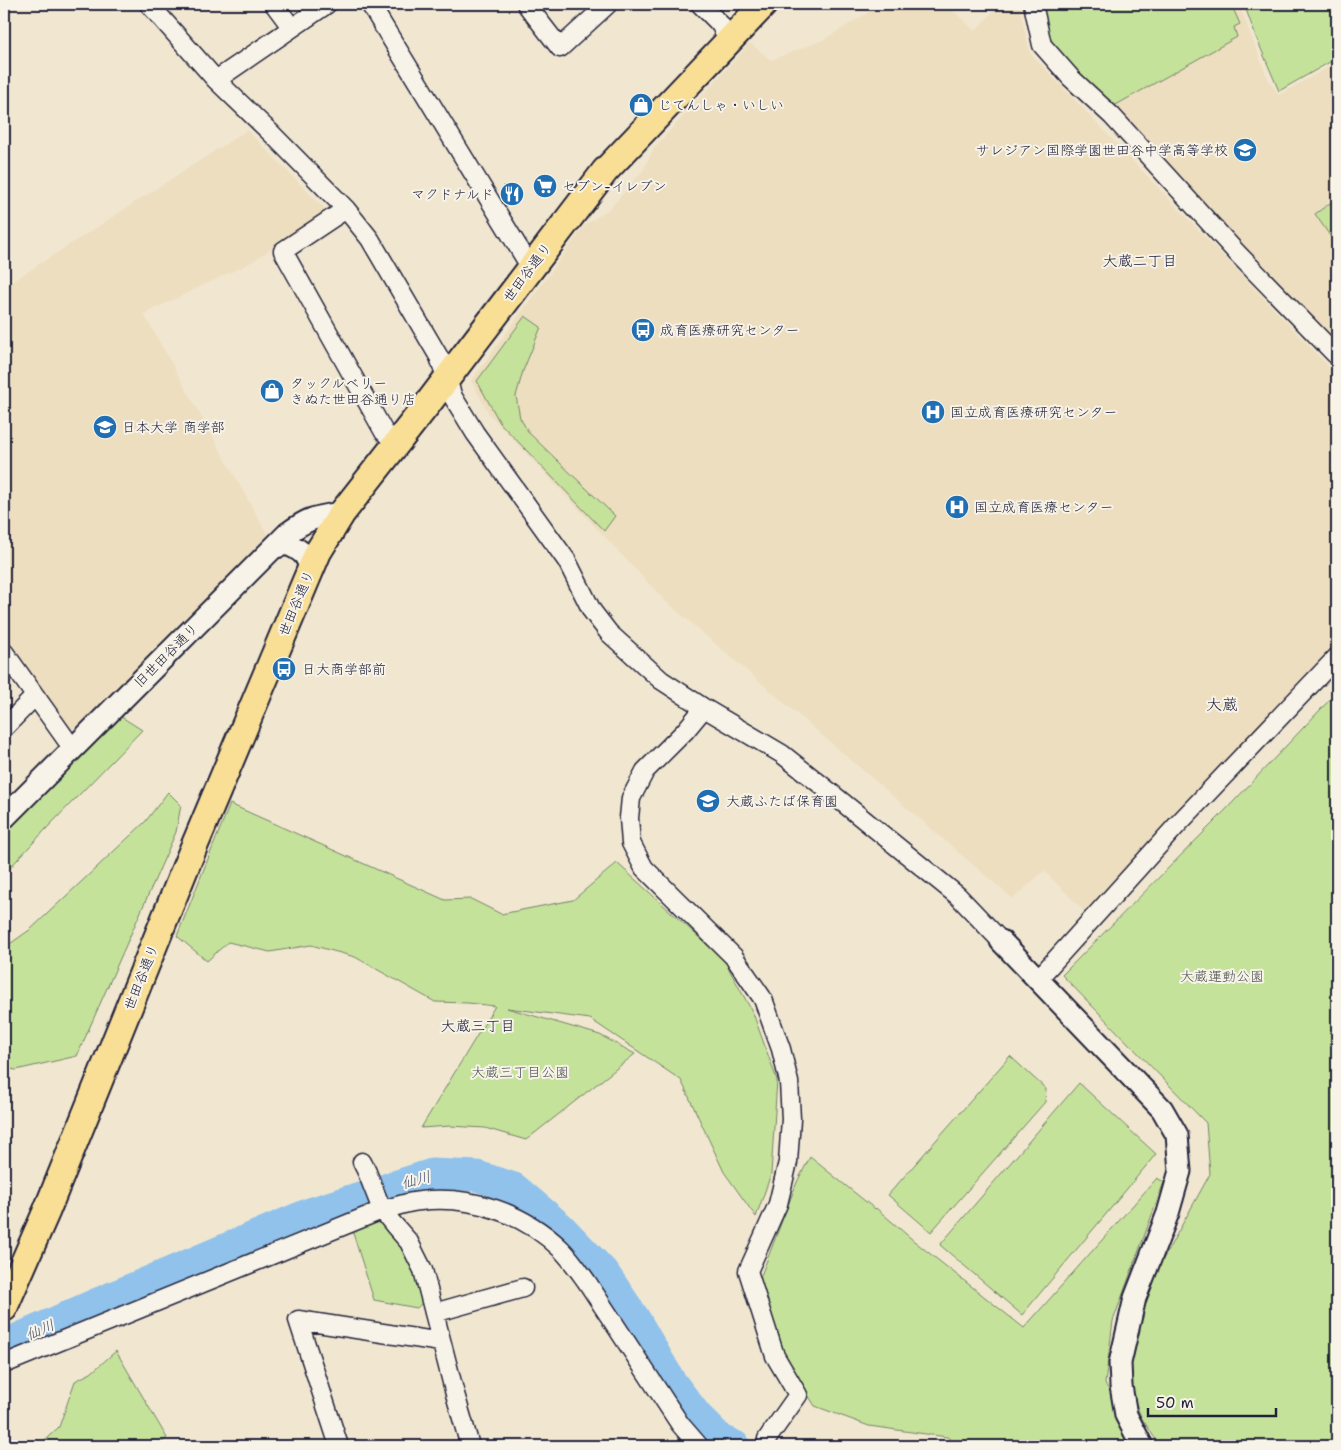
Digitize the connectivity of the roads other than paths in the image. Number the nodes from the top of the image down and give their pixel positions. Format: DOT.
graph roads {
  1 [pos="149,4"];
  2 [pos="274,4"];
  3 [pos="328,4"];
  4 [pos="370,4"];
  5 [pos="526,4"];
  6 [pos="608,4"];
  7 [pos="700,4"];
  8 [pos="764,4"];
  9 [pos="1033,4"];
  10 [pos="292,28"];
  11 [pos="729,41"];
  12 [pos="216,80"];
  13 [pos="346,209"];
  14 [pos="531,268"];
  15 [pos="1337,356"];
  16 [pos="446,379"];
  17 [pos="397,444"];
  18 [pos="342,513"];
  19 [pos="273,548"];
  20 [pos="309,572"];
  21 [pos="4,652"];
  22 [pos="1337,657"];
  23 [pos="35,696"];
  24 [pos="704,708"];
  25 [pos="4,728"];
  26 [pos="73,749"];
  27 [pos="4,818"];
  28 [pos="1001,941"];
  29 [pos="1038,979"];
  30 [pos="365,1167"];
  31 [pos="382,1210"];
  32 [pos="523,1288"];
  33 [pos="4,1308"];
  34 [pos="434,1314"];
  35 [pos="441,1342"];
  36 [pos="4,1364"];
  37 [pos="767,1439"];
  38 [pos="339,1446"];
  39 [pos="470,1446"];
  40 [pos="699,1446"];
  41 [pos="1142,1446"];
  1 -- 12 [label="street"];
  2 -- 10 [label="street"];
  3 -- 10 [label="street"];
  4 -- 14 [label="street"];
  5 -- 6 [label="street"];
  7 -- 11 [label="street"];
  8 -- 11 [label="main road, 世田谷通り"];
  9 -- 15 [label="street"];
  10 -- 12 [label="street"];
  11 -- 14 [label="main road, 世田谷通り"];
  12 -- 13 [label="street"];
  13 -- 16 [label="street"];
  13 -- 17 [label="street"];
  14 -- 16 [label="main road, 世田谷通り"];
  16 -- 17 [label="main road, 世田谷通り"];
  16 -- 24 [label="street"];
  17 -- 18 [label="main road, 世田谷通り"];
  18 -- 19 [label="street, 旧世田谷通り"];
  18 -- 20 [label="main road, 世田谷通り"];
  19 -- 20 [label="street"];
  19 -- 26 [label="street, 旧世田谷通り"];
  20 -- 33 [label="main road, 世田谷通り"];
  21 -- 23 [label="street"];
  22 -- 29 [label="street"];
  23 -- 25 [label="street"];
  23 -- 26 [label="street"];
  24 -- 28 [label="street"];
  24 -- 37 [label="street"];
  26 -- 27 [label="street, 旧世田谷通り"];
  28 -- 29 [label="street"];
  29 -- 41 [label="street"];
  30 -- 31 [label="street"];
  31 -- 34 [label="street"];
  31 -- 36 [label="street"];
  31 -- 40 [label="street"];
  32 -- 34 [label="street"];
  34 -- 35 [label="street"];
  35 -- 38 [label="street"];
  35 -- 39 [label="street"];
}
